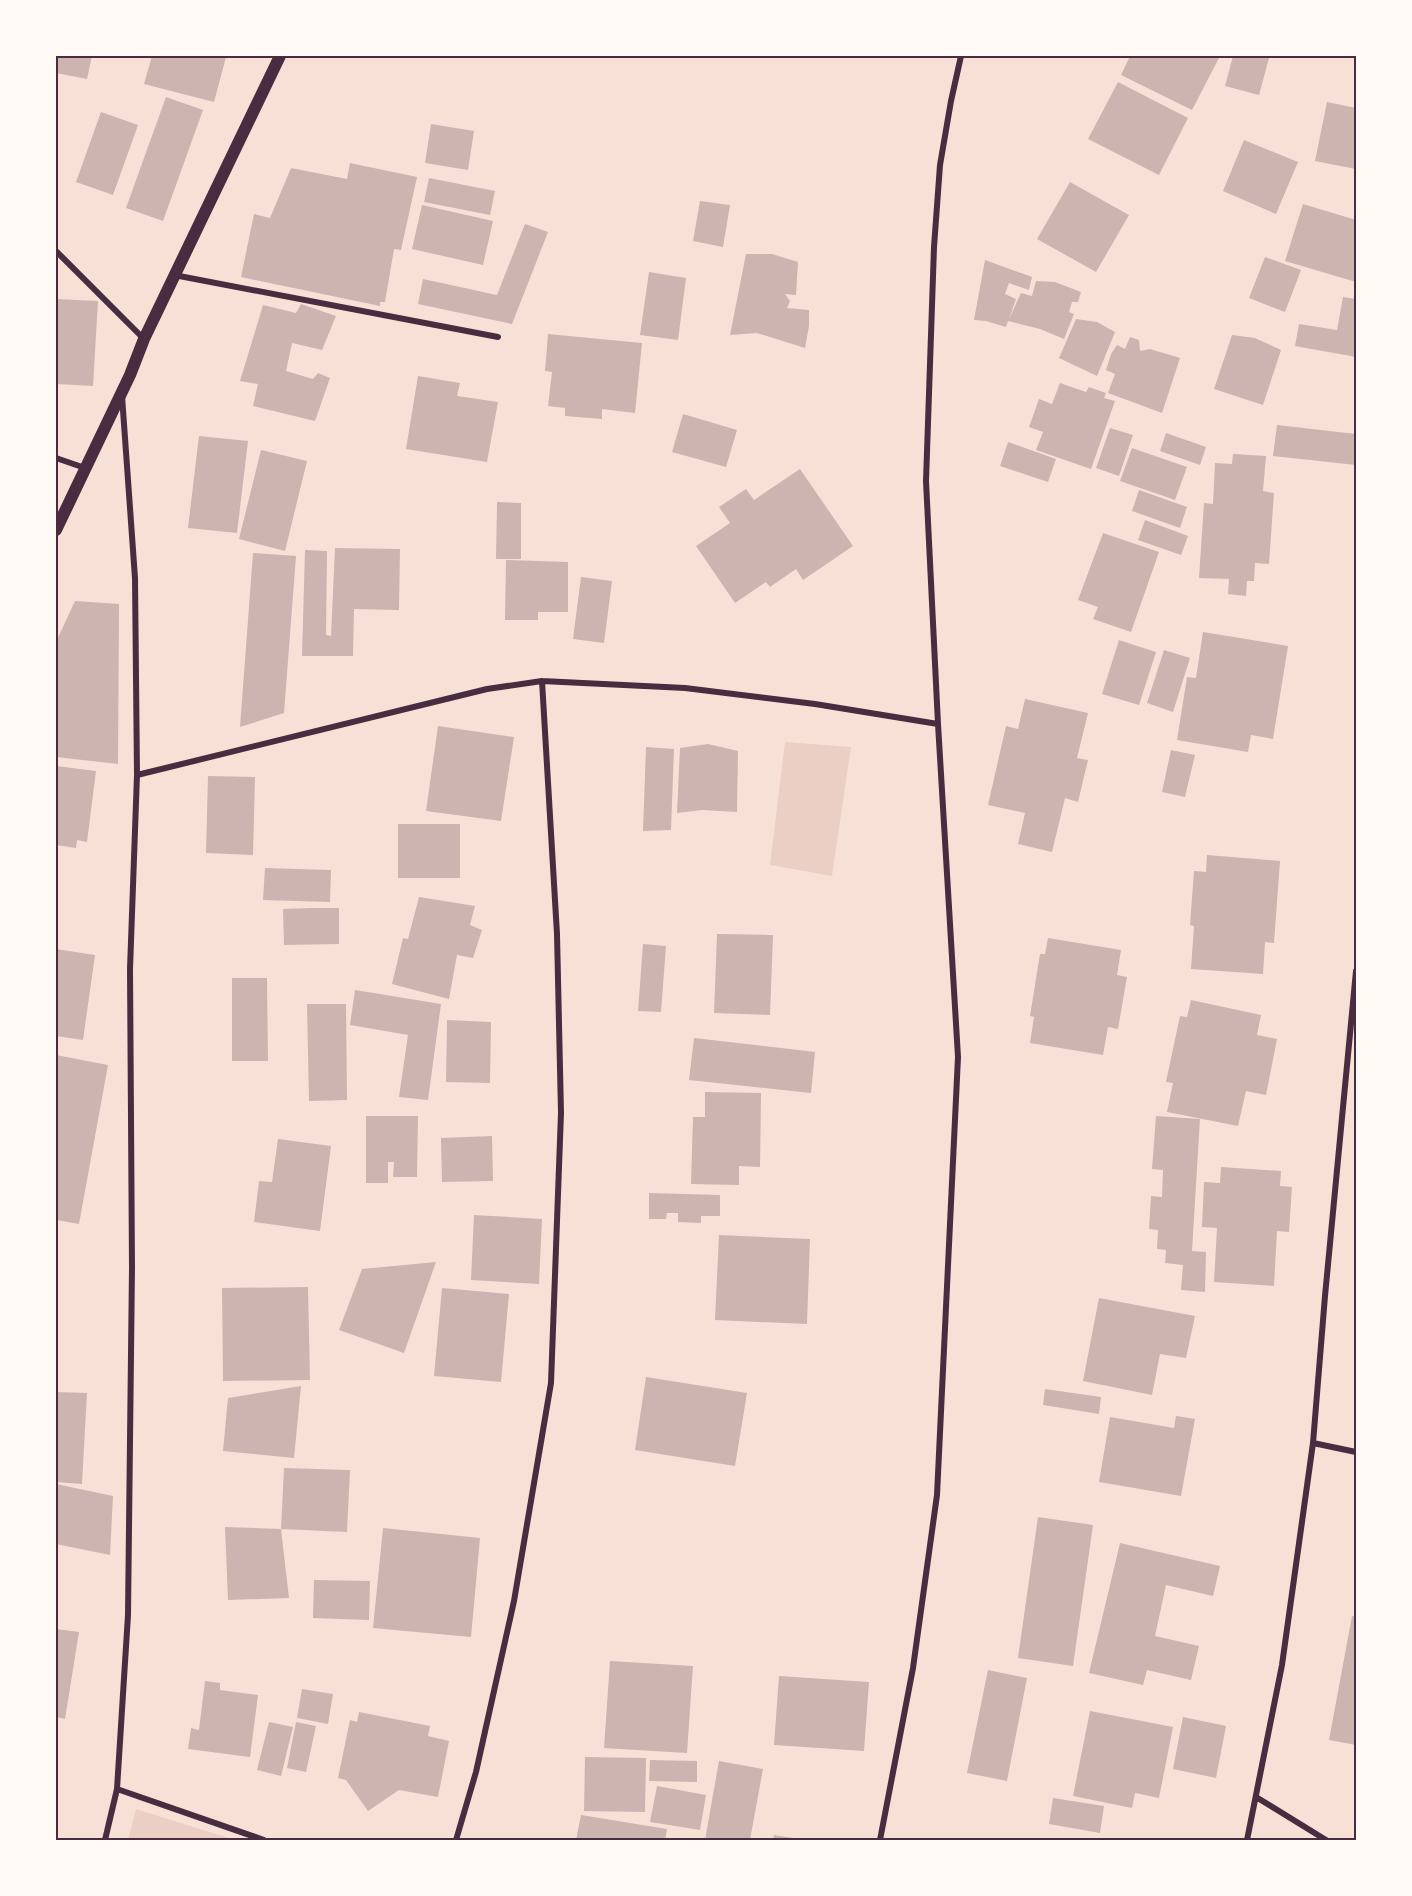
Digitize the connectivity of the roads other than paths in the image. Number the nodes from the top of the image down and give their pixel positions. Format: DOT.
graph roads {
  1 [pos="280,56"];
  2 [pos="961,56"];
  3 [pos="56,251"];
  4 [pos="174,275"];
  5 [pos="498,337"];
  6 [pos="144,339"];
  7 [pos="122,389"];
  8 [pos="56,458"];
  9 [pos="85,468"];
  10 [pos="56,530"];
  11 [pos="542,681"];
  12 [pos="938,724"];
  13 [pos="137,776"];
  14 [pos="1356,971"];
  15 [pos="1313,1443"];
  16 [pos="1356,1452"];
  17 [pos="117,1789"];
  18 [pos="1256,1797"];
  19 [pos="105,1840"];
  20 [pos="264,1840"];
  21 [pos="456,1840"];
  22 [pos="880,1840"];
  23 [pos="1248,1840"];
  24 [pos="1326,1840"];
  1 -- 4 [label="main road"];
  2 -- 12 [label="street"];
  3 -- 6 [label="street"];
  4 -- 5 [label="street"];
  4 -- 6 [label="main road"];
  6 -- 7 [label="main road"];
  7 -- 9 [label="main road"];
  7 -- 13 [label="street"];
  8 -- 9 [label="street"];
  9 -- 10 [label="main road"];
  11 -- 12 [label="street"];
  11 -- 13 [label="street"];
  11 -- 21 [label="street"];
  12 -- 22 [label="street"];
  13 -- 17 [label="street"];
  14 -- 15 [label="street"];
  15 -- 16 [label="street"];
  15 -- 18 [label="street"];
  17 -- 19 [label="street"];
  17 -- 20 [label="street"];
  18 -- 23 [label="street"];
  18 -- 24 [label="street"];
}
